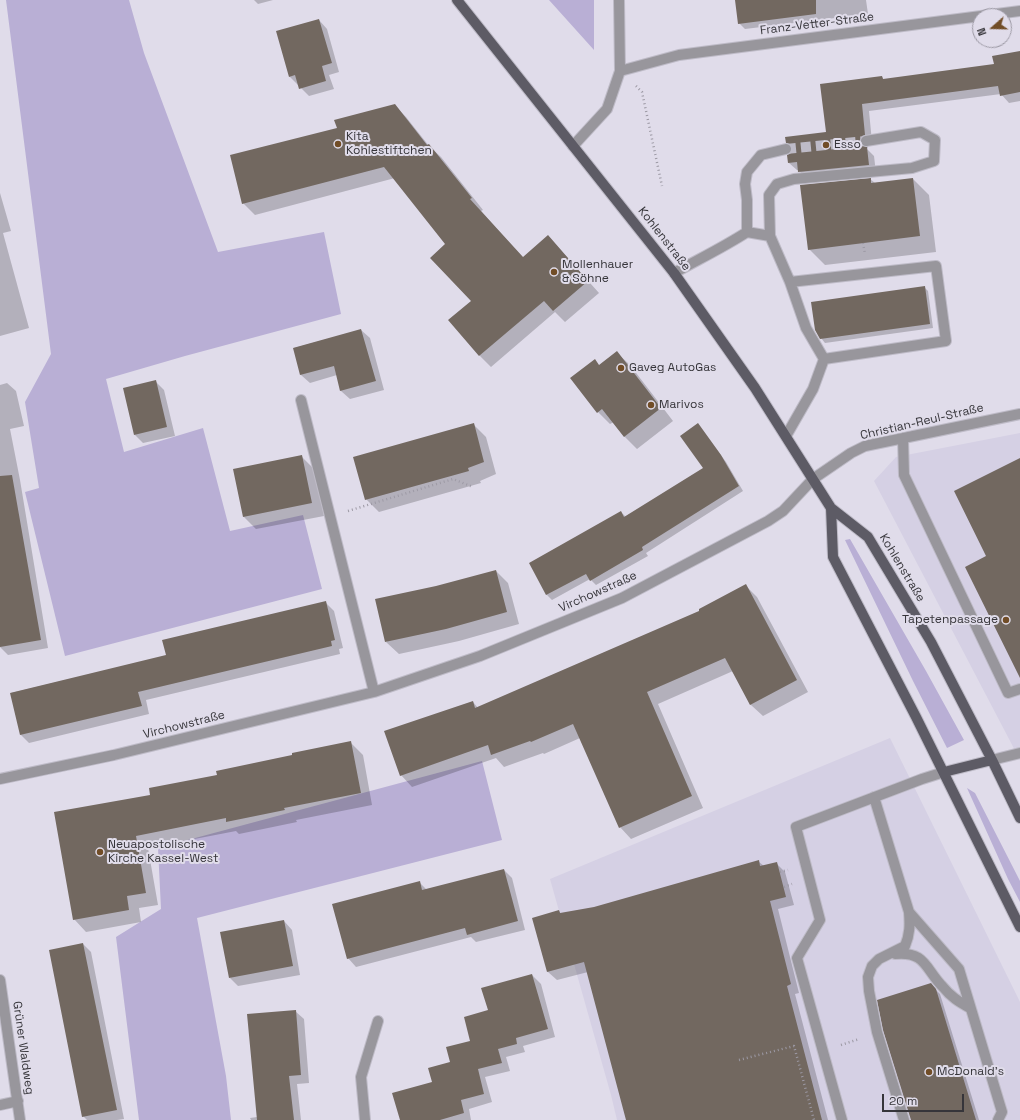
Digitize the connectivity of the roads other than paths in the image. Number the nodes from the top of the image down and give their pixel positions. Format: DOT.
graph roads {
  1 [pos="457,0"];
  2 [pos="619,0"];
  3 [pos="1020,11"];
  4 [pos="620,71"];
  5 [pos="866,141"];
  6 [pos="573,146"];
  7 [pos="786,149"];
  8 [pos="747,232"];
  9 [pos="770,236"];
  10 [pos="674,273"];
  11 [pos="790,282"];
  12 [pos="824,359"];
  13 [pos="301,400"];
  14 [pos="1020,414"];
  15 [pos="786,436"];
  16 [pos="903,438"];
  17 [pos="813,479"];
  18 [pos="831,508"];
  19 [pos="1020,688"];
  20 [pos="374,692"];
  21 [pos="1020,754"];
  22 [pos="992,760"];
  23 [pos="944,772"];
  24 [pos="0,779"];
  25 [pos="874,797"];
  26 [pos="1020,818"];
  27 [pos="909,912"];
  28 [pos="1020,927"];
  29 [pos="892,954"];
  30 [pos="0,980"];
  31 [pos="970,1008"];
  32 [pos="378,1021"];
  33 [pos="18,1101"];
  34 [pos="0,1105"];
  35 [pos="20,1120"];
  36 [pos="365,1120"];
  37 [pos="842,1120"];
  38 [pos="904,1120"];
  39 [pos="998,1120"];
  1 -- 6 [label="main road, Kohlenstraße"];
  2 -- 4 [label="street"];
  3 -- 4 [label="street, Franz-Vetter-Straße"];
  4 -- 6 [label="street"];
  5 -- 9 [label="street"];
  6 -- 10 [label="main road, Kohlenstraße"];
  7 -- 8 [label="street"];
  8 -- 9 [label="street"];
  8 -- 10 [label="street"];
  9 -- 11 [label="street"];
  10 -- 15 [label="main road, Kohlenstraße"];
  11 -- 12 [label="street"];
  11 -- 12 [label="street"];
  12 -- 15 [label="street"];
  13 -- 20 [label="street"];
  14 -- 16 [label="street, Christian-Reul-Straße"];
  15 -- 17 [label="main road, Kohlenstraße"];
  16 -- 17 [label="street, Christian-Reul-Straße"];
  16 -- 19 [label="street"];
  17 -- 18 [label="main road, Kohlenstraße"];
  17 -- 20 [label="street, Virchowstraße"];
  18 -- 22 [label="main road, Kohlenstraße"];
  18 -- 23 [label="main road"];
  20 -- 24 [label="street, Virchowstraße"];
  21 -- 22 [label="street"];
  22 -- 23 [label="main road"];
  22 -- 26 [label="main road, Kohlenstraße"];
  23 -- 25 [label="street"];
  23 -- 28 [label="main road"];
  25 -- 27 [label="street"];
  25 -- 37 [label="street"];
  27 -- 29 [label="street"];
  27 -- 31 [label="street"];
  29 -- 31 [label="street"];
  29 -- 38 [label="street"];
  30 -- 33 [label="street, Grüner Waldweg"];
  31 -- 39 [label="street"];
  32 -- 36 [label="street"];
  33 -- 34 [label="street"];
  33 -- 35 [label="street, Grüner Waldweg"];
}
